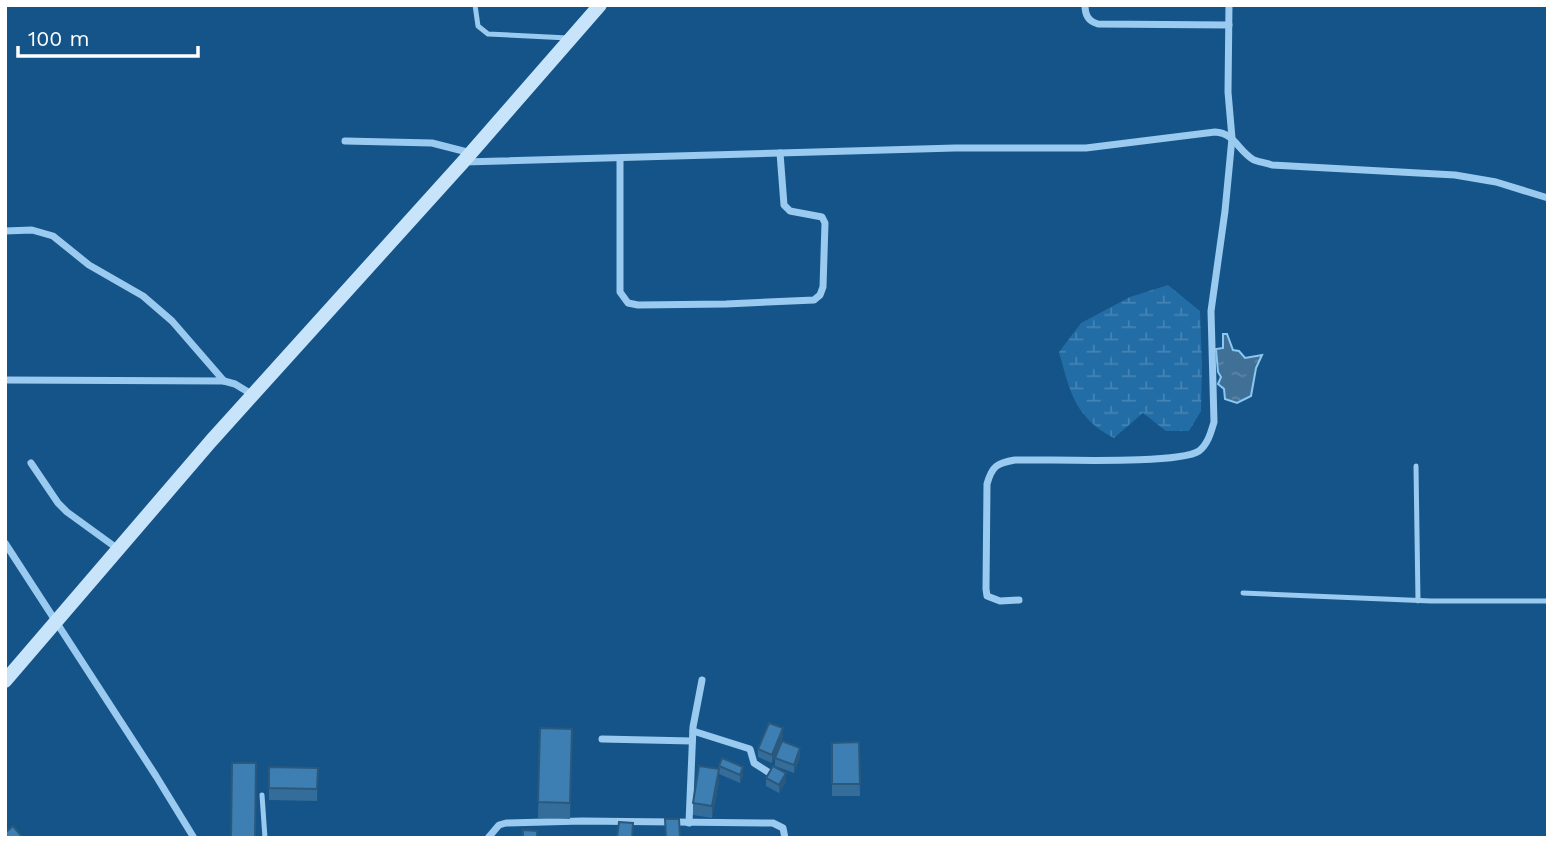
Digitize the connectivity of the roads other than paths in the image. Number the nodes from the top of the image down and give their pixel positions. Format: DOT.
graph roads {
  1 [pos="475,5"];
  2 [pos="600,5"];
  3 [pos="1084,5"];
  4 [pos="1229,5"];
  5 [pos="1229,24"];
  6 [pos="571,38"];
  7 [pos="1232,138"];
  8 [pos="345,141"];
  9 [pos="780,153"];
  10 [pos="467,158"];
  11 [pos="620,158"];
  12 [pos="1548,198"];
  13 [pos="5,231"];
  14 [pos="5,380"];
  15 [pos="224,381"];
  16 [pos="253,395"];
  17 [pos="31,463"];
  18 [pos="1416,466"];
  19 [pos="5,543"];
  20 [pos="118,549"];
  21 [pos="1242,593"];
  22 [pos="1019,600"];
  23 [pos="1418,601"];
  24 [pos="1548,601"];
  25 [pos="56,622"];
  26 [pos="702,680"];
  27 [pos="5,681"];
  28 [pos="693,731"];
  29 [pos="603,739"];
  30 [pos="692,741"];
  31 [pos="768,772"];
  32 [pos="262,794"];
  33 [pos="689,823"];
  34 [pos="194,838"];
  35 [pos="265,838"];
  36 [pos="488,838"];
  37 [pos="785,838"];
  1 -- 6 [label="lane"];
  2 -- 6 [label="street"];
  3 -- 5 [label="street"];
  4 -- 5 [label="street"];
  5 -- 7 [label="street"];
  6 -- 10 [label="street"];
  7 -- 9 [label="street"];
  7 -- 12 [label="street"];
  7 -- 22 [label="street"];
  8 -- 10 [label="street"];
  9 -- 11 [label="street"];
  9 -- 11 [label="street"];
  10 -- 11 [label="street"];
  10 -- 16 [label="street"];
  13 -- 15 [label="street"];
  14 -- 15 [label="street"];
  15 -- 16 [label="street"];
  16 -- 20 [label="street"];
  17 -- 20 [label="street"];
  18 -- 23 [label="lane"];
  19 -- 25 [label="street"];
  20 -- 25 [label="street"];
  21 -- 23 [label="lane"];
  23 -- 24 [label="lane"];
  25 -- 27 [label="street"];
  25 -- 34 [label="street"];
  26 -- 28 [label="street"];
  28 -- 30 [label="street"];
  28 -- 31 [label="street"];
  29 -- 30 [label="street"];
  30 -- 33 [label="street"];
  32 -- 35 [label="lane"];
  33 -- 36 [label="street"];
  33 -- 37 [label="street"];
}
